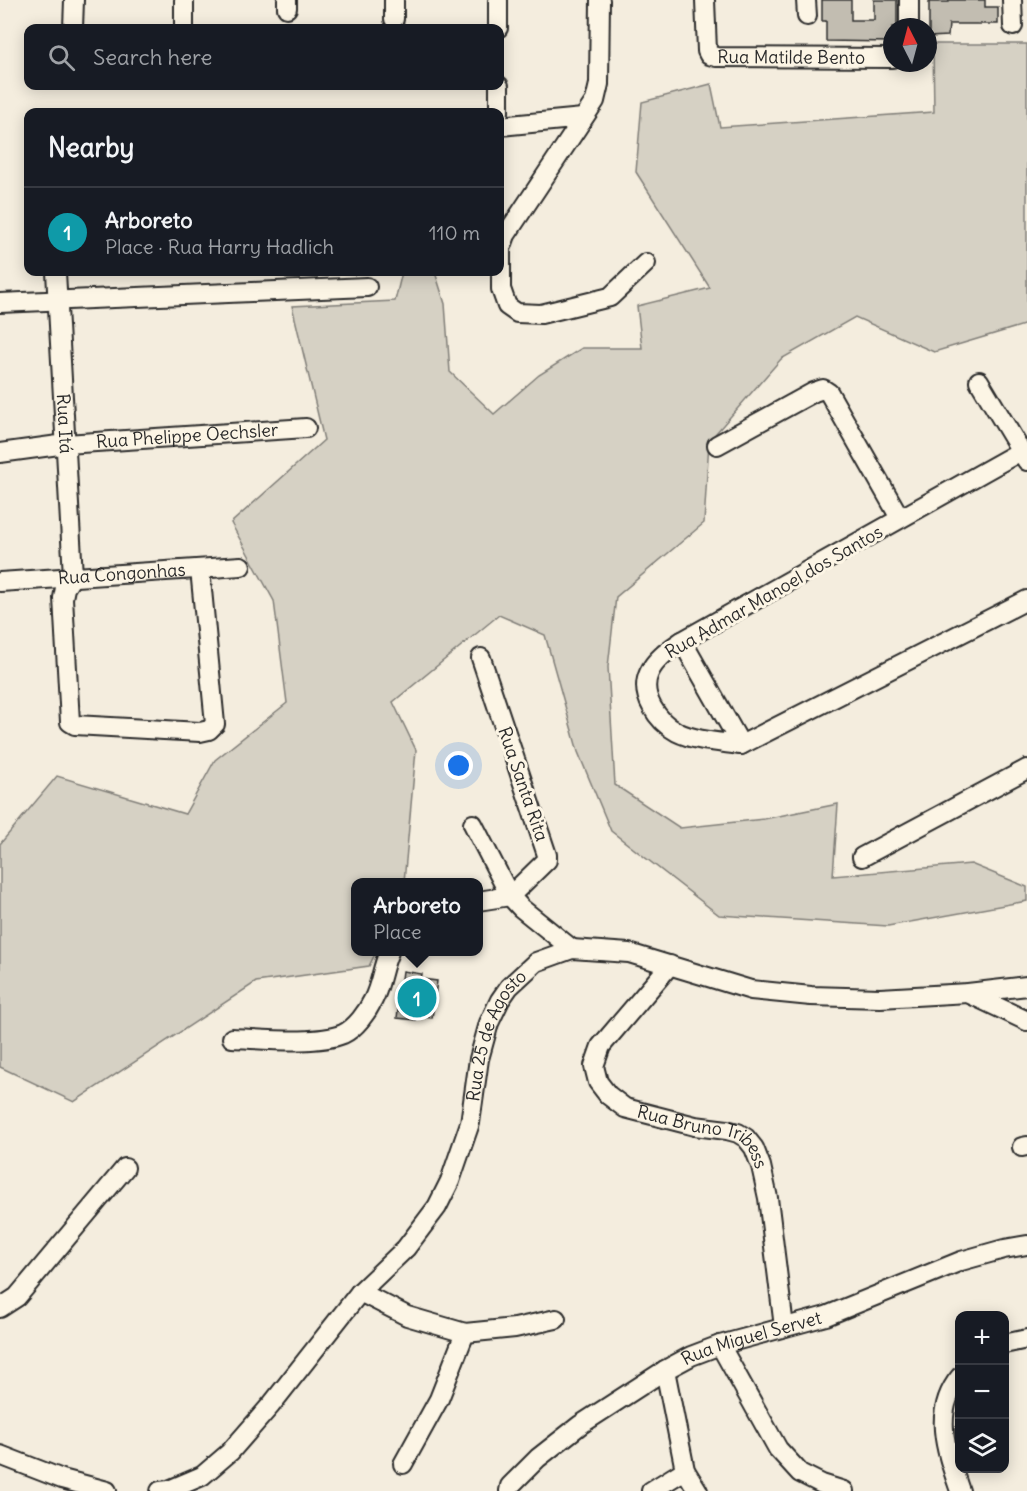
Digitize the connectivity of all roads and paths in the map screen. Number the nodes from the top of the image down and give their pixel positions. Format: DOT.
graph roads {
  1 [pos="74,0"];
  2 [pos="184,0"];
  3 [pos="394,0"];
  4 [pos="498,0"];
  5 [pos="600,0"];
  6 [pos="705,0"];
  7 [pos="909,0"];
  8 [pos="1012,0"];
  9 [pos="909,18"];
  10 [pos="394,19"];
  11 [pos="73,24"];
  12 [pos="184,24"];
  13 [pos="498,24"];
  14 [pos="1013,26"];
  15 [pos="883,58"];
  16 [pos="499,90"];
  17 [pos="499,108"];
  18 [pos="583,118"];
  19 [pos="504,126"];
  20 [pos="504,241"];
  21 [pos="646,263"];
  22 [pos="56,276"];
  23 [pos="501,276"];
  24 [pos="367,287"];
  25 [pos="57,301"];
  26 [pos="0,303"];
  27 [pos="979,381"];
  28 [pos="306,428"];
  29 [pos="66,444"];
  30 [pos="717,445"];
  31 [pos="0,453"];
  32 [pos="1024,456"];
  33 [pos="900,518"];
  34 [pos="241,566"];
  35 [pos="200,569"];
  36 [pos="73,576"];
  37 [pos="0,582"];
  38 [pos="1027,600"];
  39 [pos="682,641"];
  40 [pos="481,658"];
  41 [pos="741,745"];
  42 [pos="1027,769"];
  43 [pos="473,824"];
  44 [pos="862,857"];
  45 [pos="510,896"];
  46 [pos="483,900"];
  47 [pos="572,949"];
  48 [pos="386,956"];
  49 [pos="670,965"];
  50 [pos="1027,986"];
  51 [pos="969,993"];
  52 [pos="1027,1021"];
  53 [pos="232,1038"];
  54 [pos="125,1168"];
  55 [pos="1027,1245"];
  56 [pos="360,1292"];
  57 [pos="0,1308"];
  58 [pos="556,1319"];
  59 [pos="784,1327"];
  60 [pos="465,1333"];
  61 [pos="1027,1339"];
  62 [pos="1009,1343"];
  63 [pos="720,1345"];
  64 [pos="665,1370"];
  65 [pos="955,1385"];
  66 [pos="0,1455"];
  67 [pos="403,1464"];
  68 [pos="685,1470"];
  69 [pos="57,1485"];
  70 [pos="107,1491"];
  71 [pos="160,1491"];
  72 [pos="509,1491"];
  73 [pos="651,1491"];
  74 [pos="698,1491"];
  75 [pos="844,1491"];
  76 [pos="960,1491"];
  1 -- 11 [label="street"];
  2 -- 12 [label="street"];
  3 -- 10 [label="street"];
  4 -- 13 [label="street"];
  5 -- 18 [label="street"];
  6 -- 15 [label="street, Rua Matilde Bento"];
  7 -- 9 [label="street"];
  8 -- 14 [label="street"];
  16 -- 17 [label="street"];
  18 -- 19 [label="street"];
  18 -- 20 [label="street"];
  21 -- 23 [label="street"];
  22 -- 25 [label="street, Rua Itá"];
  24 -- 25 [label="street"];
  25 -- 26 [label="street"];
  25 -- 29 [label="street, Rua Itá"];
  27 -- 32 [label="street"];
  28 -- 29 [label="street, Rua Phelippe Oechsler"];
  29 -- 31 [label="street, Rua Phelippe Oechsler"];
  29 -- 36 [label="street, Rua Itá"];
  30 -- 33 [label="street"];
  32 -- 33 [label="street, Rua Admar Manoel dos Santos"];
  33 -- 39 [label="street, Rua Admar Manoel dos Santos"];
  34 -- 35 [label="street, Rua Congonhas"];
  35 -- 36 [label="street, Rua Congonhas"];
  35 -- 36 [label="street"];
  36 -- 37 [label="street, Rua Congonhas"];
  38 -- 41 [label="street"];
  39 -- 41 [label="street"];
  39 -- 41 [label="street, Rua Admar Manoel dos Santos"];
  40 -- 45 [label="street, Rua Santa Rita"];
  42 -- 44 [label="street"];
  43 -- 45 [label="street"];
  45 -- 46 [label="street"];
  45 -- 47 [label="street"];
  47 -- 49 [label="street, Rua 25 de Agosto"];
  47 -- 56 [label="street, Rua 25 de Agosto"];
  48 -- 53 [label="street"];
  49 -- 51 [label="street, Rua 25 de Agosto"];
  49 -- 59 [label="street, Rua Bruno Tribess"];
  50 -- 51 [label="street, Rua 25 de Agosto"];
  51 -- 52 [label="street"];
  54 -- 57 [label="street"];
  55 -- 59 [label="street, Rua Miguel Servet"];
  56 -- 60 [label="street"];
  56 -- 71 [label="street, Rua 25 de Agosto"];
  58 -- 60 [label="street"];
  59 -- 63 [label="street, Rua Miguel Servet"];
  60 -- 67 [label="street"];
  61 -- 62 [label="street"];
  63 -- 64 [label="street, Rua Miguel Servet"];
  63 -- 75 [label="street"];
  64 -- 68 [label="street"];
  64 -- 72 [label="street, Rua Miguel Servet"];
  65 -- 76 [label="street"];
  66 -- 69 [label="street"];
  68 -- 73 [label="street"];
  68 -- 74 [label="street"];
  69 -- 70 [label="street"];
}
